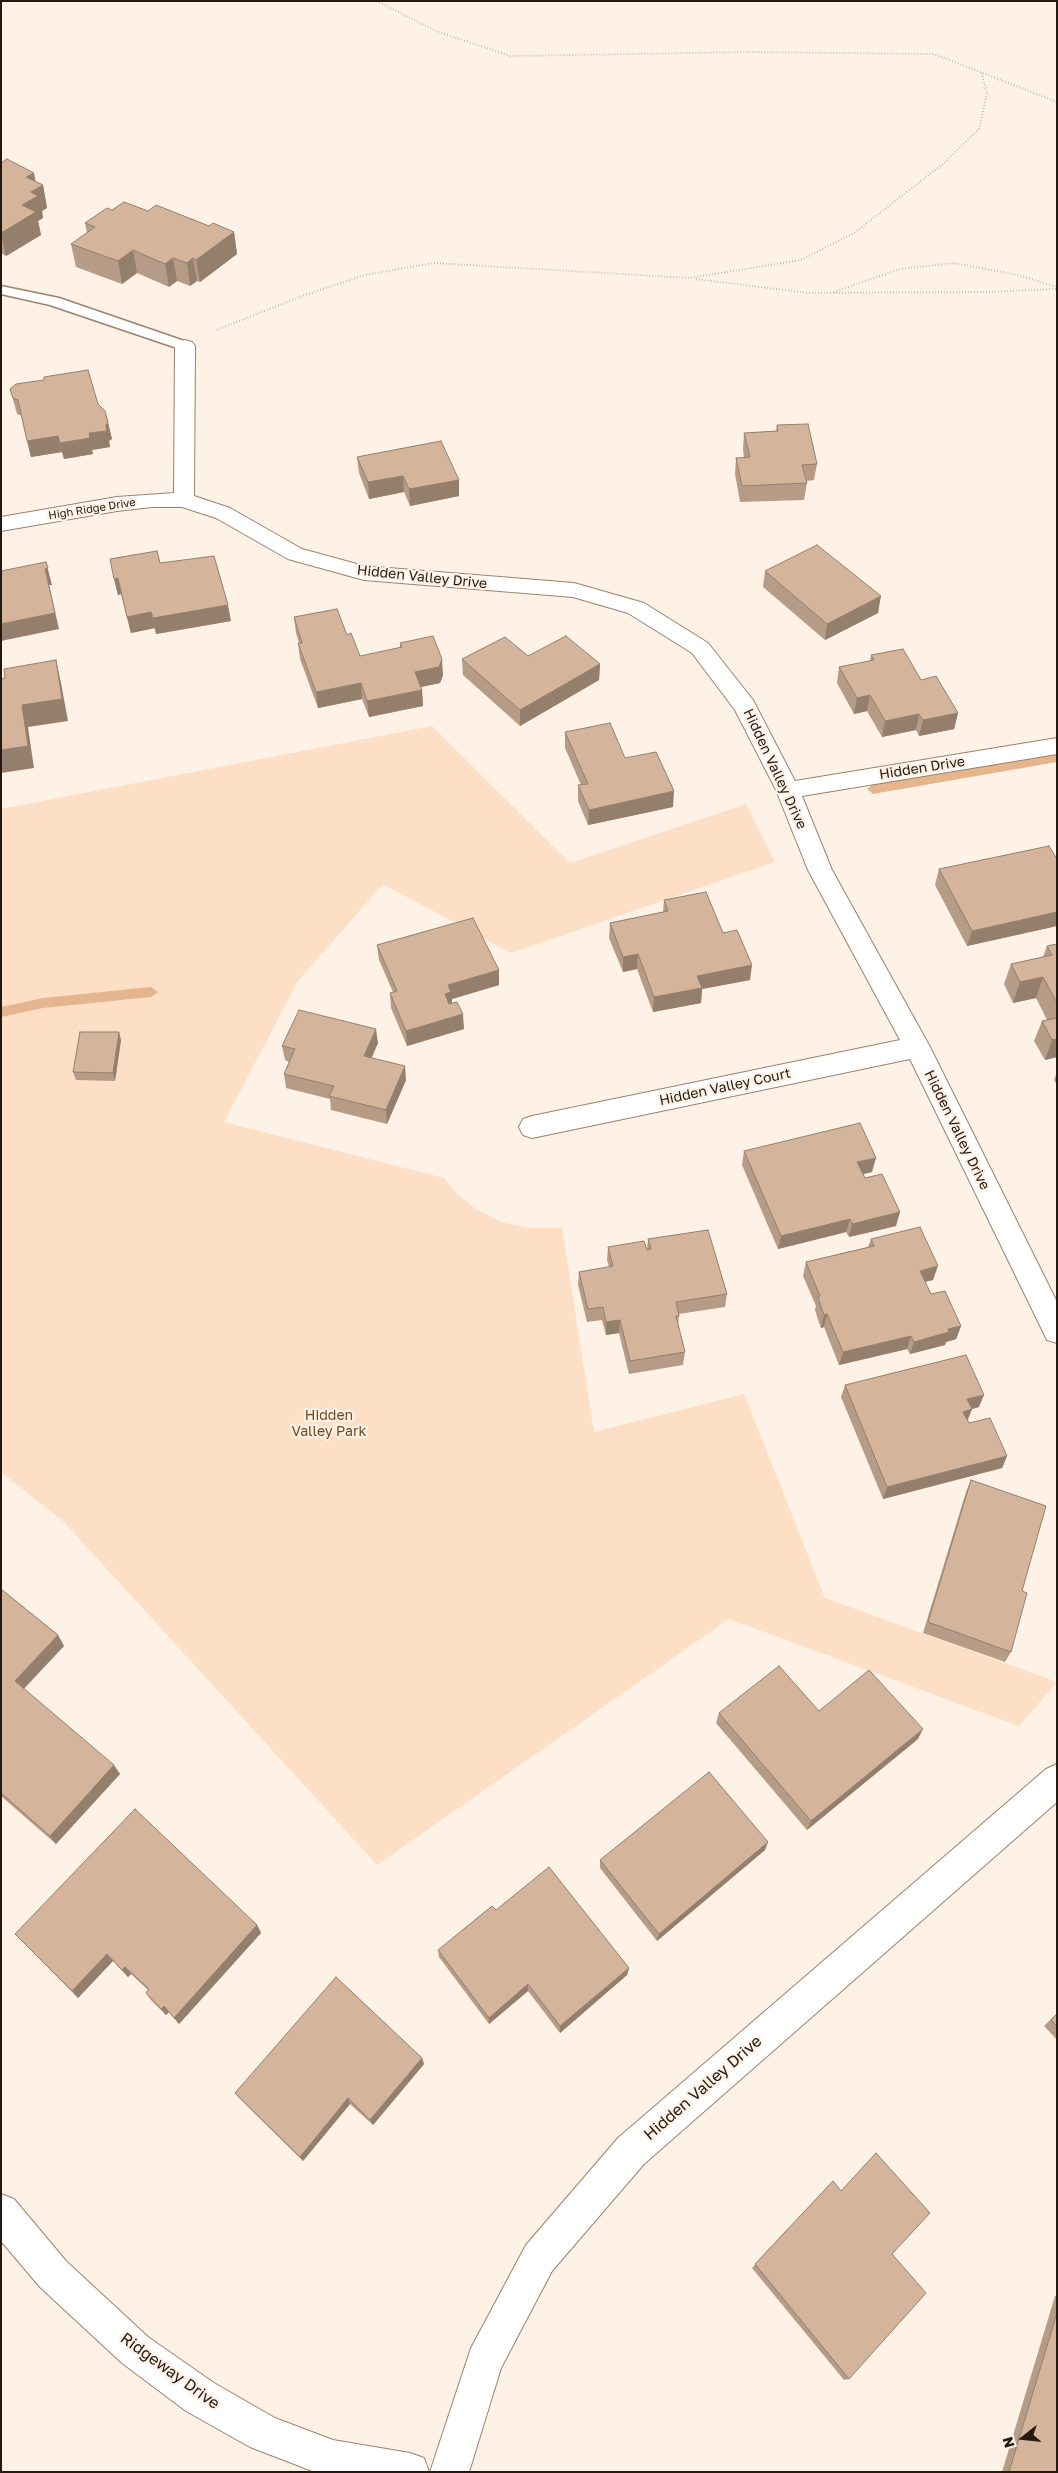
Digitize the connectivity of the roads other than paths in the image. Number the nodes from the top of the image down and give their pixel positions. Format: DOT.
graph roads {
  1 [pos="1,290"];
  2 [pos="184,346"];
  3 [pos="184,500"];
  4 [pos="1,524"];
  5 [pos="1057,746"];
  6 [pos="788,790"];
  7 [pos="917,1047"];
  8 [pos="532,1127"];
  9 [pos="1057,1331"];
  10 [pos="1057,1780"];
  11 [pos="1,2212"];
  12 [pos="410,2472"];
  13 [pos="449,2472"];
  1 -- 2 [label="lane"];
  2 -- 3 [label="street"];
  3 -- 4 [label="street, High Ridge Drive"];
  3 -- 6 [label="street, Hidden Valley Drive"];
  5 -- 6 [label="street, Hidden Drive"];
  6 -- 7 [label="street, Hidden Valley Drive"];
  7 -- 8 [label="street, Hidden Valley Court"];
  7 -- 9 [label="street, Hidden Valley Drive"];
  10 -- 13 [label="street, Hidden Valley Drive"];
  11 -- 12 [label="street, Ridgeway Drive"];
}
